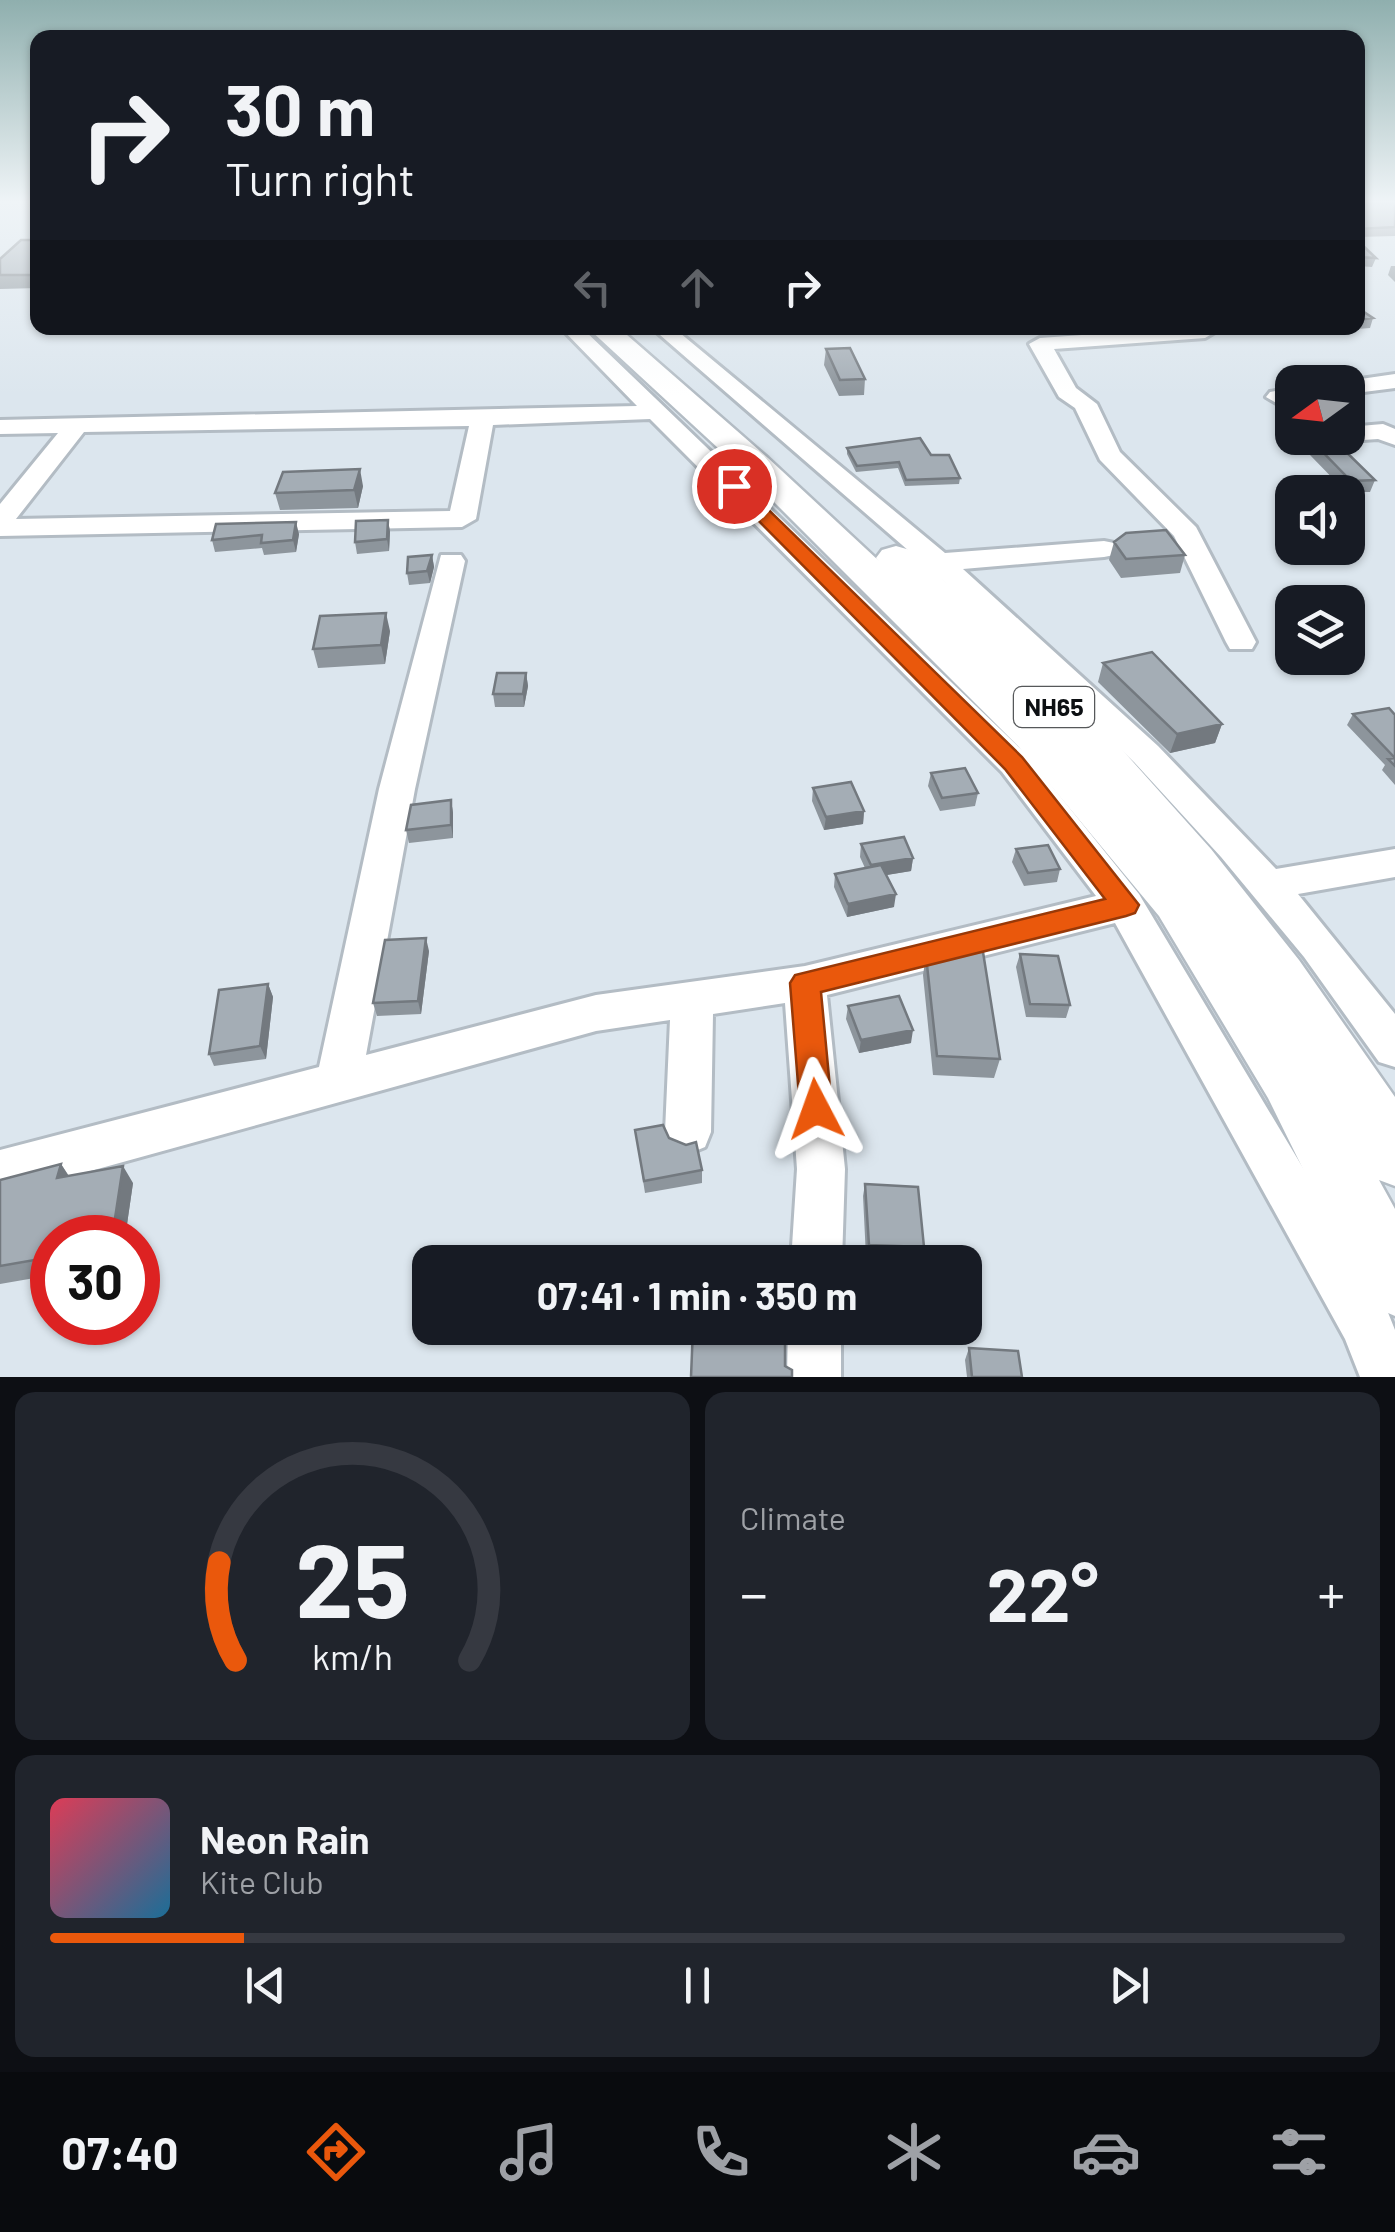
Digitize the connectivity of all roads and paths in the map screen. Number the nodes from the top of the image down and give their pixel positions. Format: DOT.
graph roads {
  1 [pos="578,335"];
  2 [pos="610,335"];
  3 [pos="645,335"];
  4 [pos="670,335"];
  5 [pos="1164,335"];
  6 [pos="1395,381"];
  7 [pos="1365,385"];
  8 [pos="657,412"];
  9 [pos="482,419"];
  10 [pos="0,426"];
  11 [pos="77,426"];
  12 [pos="1365,433"];
  13 [pos="1392,438"];
  14 [pos="0,525"];
  15 [pos="1104,548"];
  16 [pos="886,549"];
  17 [pos="452,561"];
  18 [pos="819,568"];
  19 [pos="954,574"];
  20 [pos="905,610"];
  21 [pos="1241,642"];
  22 [pos="1395,863"];
  23 [pos="1267,885"];
  24 [pos="1126,905"];
  25 [pos="805,983"];
  26 [pos="692,999"];
  27 [pos="1395,1048"];
  28 [pos="338,1082"];
  29 [pos="688,1132"];
  30 [pos="1395,1154"];
  31 [pos="0,1173"];
  32 [pos="818,1245"];
  33 [pos="1395,1280"];
  34 [pos="815,1345"];
  35 [pos="814,1377"];
  36 [pos="1387,1377"];
  1 -- 8 [label="street"];
  2 -- 20 [label="highway, NH65"];
  3 -- 16 [label="highway, NH65"];
  4 -- 19 [label="street"];
  5 -- 21 [label="street"];
  6 -- 7 [label="street"];
  8 -- 9 [label="street"];
  8 -- 18 [label="street"];
  9 -- 11 [label="street"];
  9 -- 14 [label="street"];
  10 -- 11 [label="street"];
  11 -- 14 [label="street"];
  12 -- 13 [label="street"];
  15 -- 19 [label="street"];
  16 -- 19 [label="highway"];
  16 -- 30 [label="highway, NH65"];
  17 -- 28 [label="street"];
  18 -- 20 [label="highway"];
  18 -- 24 [label="street"];
  19 -- 23 [label="street"];
  20 -- 33 [label="highway, NH65"];
  22 -- 23 [label="street"];
  23 -- 27 [label="street"];
  24 -- 25 [label="street"];
  24 -- 36 [label="street"];
  25 -- 26 [label="street"];
  25 -- 32 [label="street"];
  26 -- 28 [label="street"];
  26 -- 29 [label="street"];
  28 -- 31 [label="street"];
  34 -- 35 [label="street"];
}
